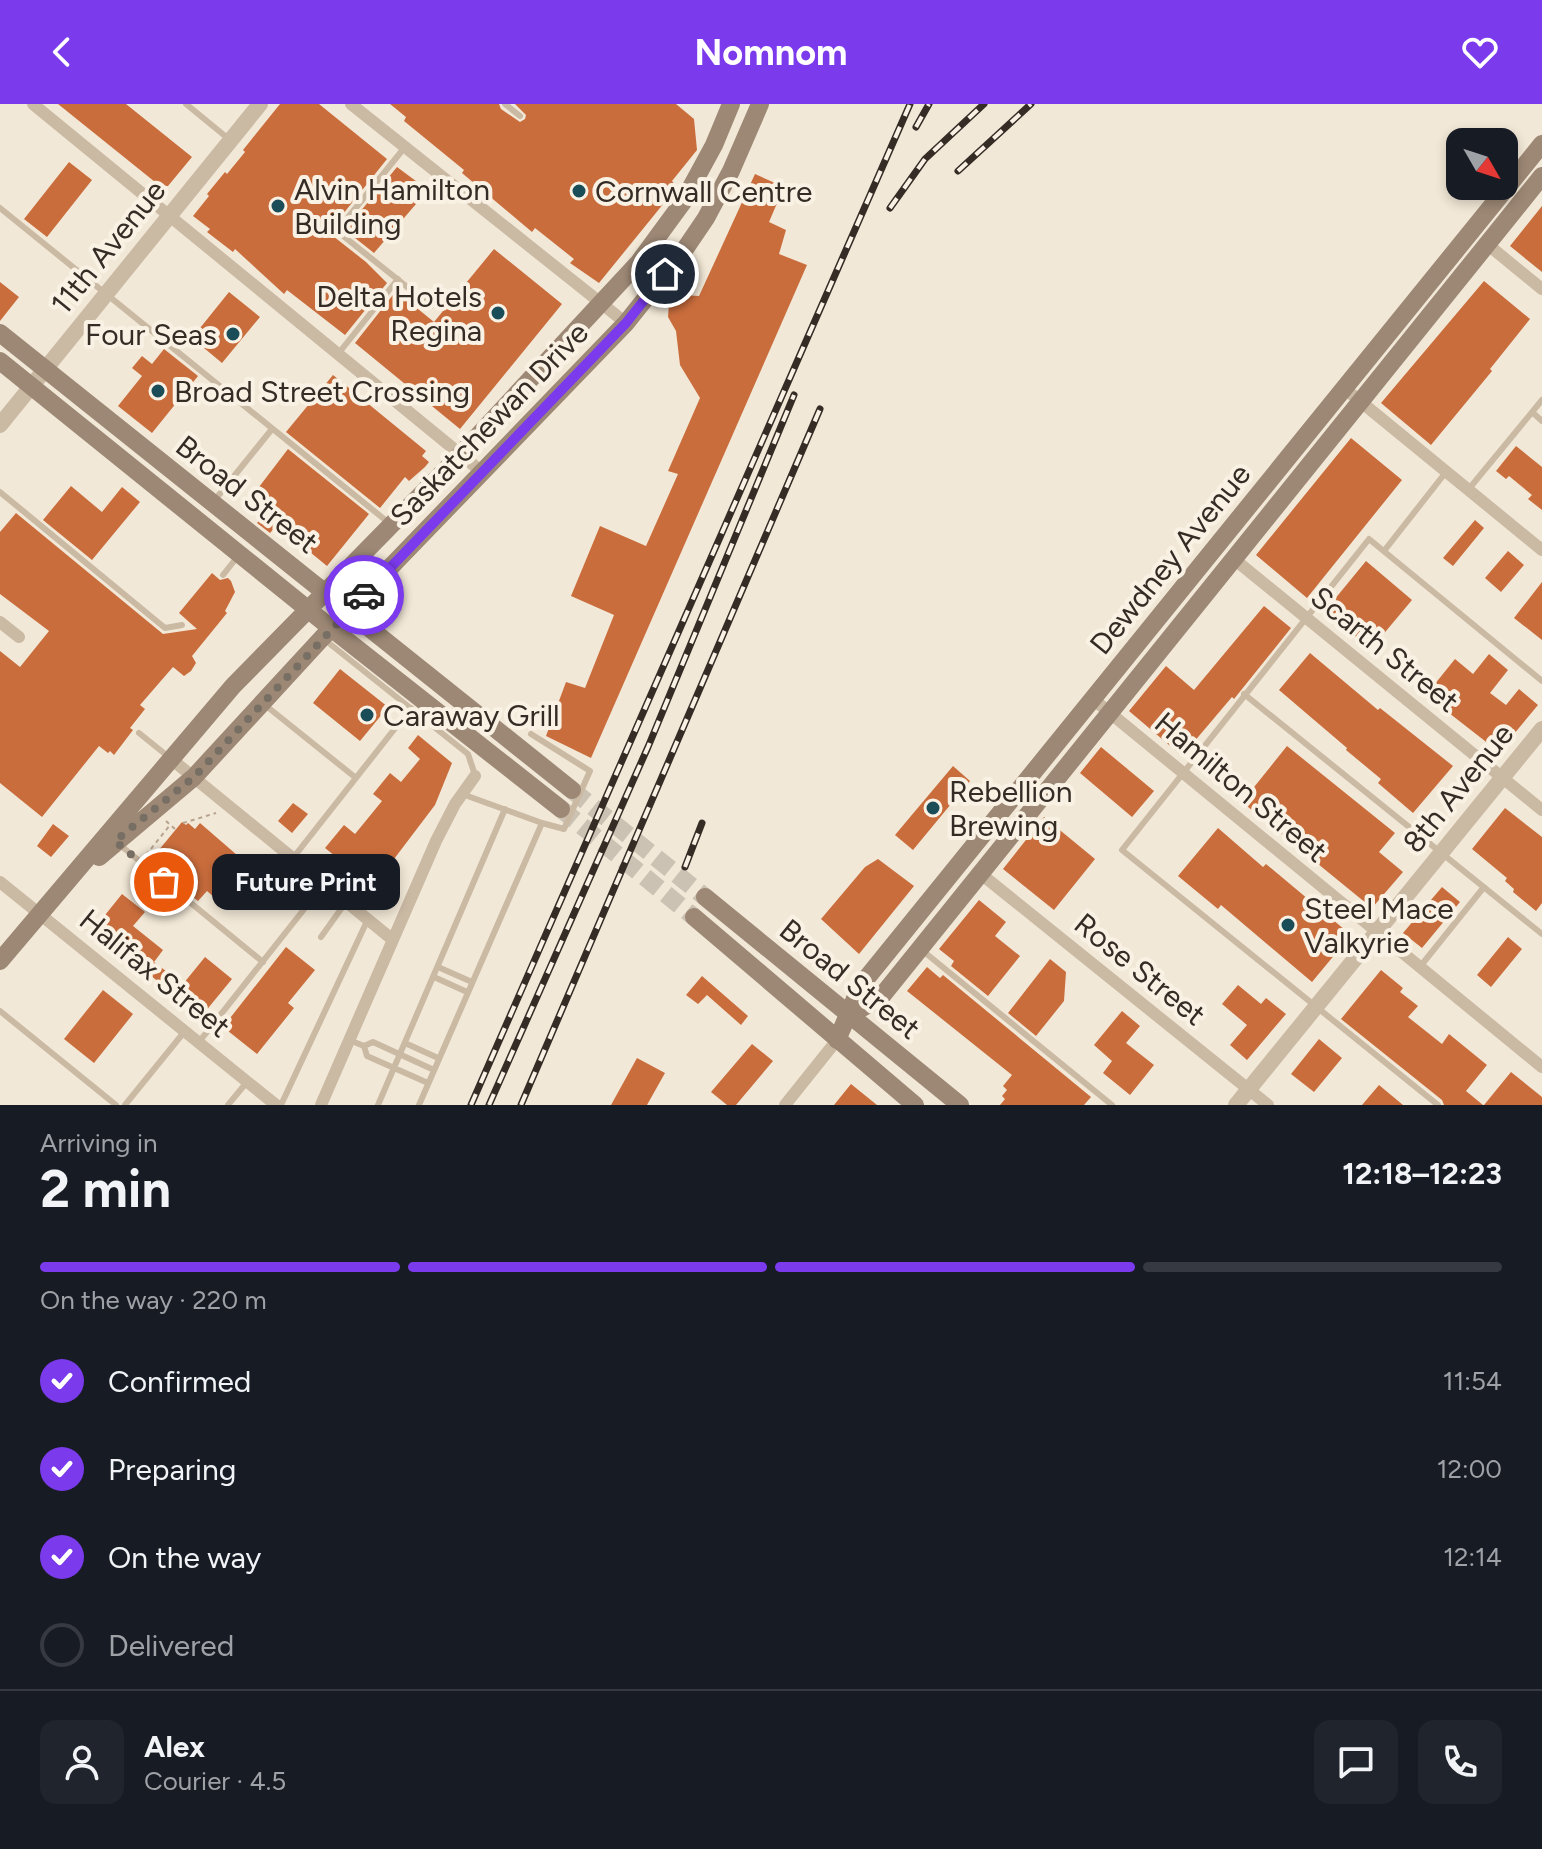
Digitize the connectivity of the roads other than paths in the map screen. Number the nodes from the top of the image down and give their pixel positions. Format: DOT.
graph roads {
  1 [pos="33,104"];
  2 [pos="186,104"];
  3 [pos="260,104"];
  4 [pos="351,104"];
  5 [pos="505,104"];
  6 [pos="731,104"];
  7 [pos="760,104"];
  8 [pos="520,116"];
  9 [pos="231,140"];
  10 [pos="1542,144"];
  11 [pos="405,147"];
  12 [pos="1542,176"];
  13 [pos="0,208"];
  14 [pos="170,215"];
  15 [pos="1487,244"];
  16 [pos="398,279"];
  17 [pos="1542,289"];
  18 [pos="106,294"];
  19 [pos="601,304"];
  20 [pos="431,306"];
  21 [pos="626,323"];
  22 [pos="0,333"];
  23 [pos="338,354"];
  24 [pos="0,361"];
  25 [pos="45,370"];
  26 [pos="31,386"];
  27 [pos="1344,388"];
  28 [pos="1542,400"];
  29 [pos="1361,401"];
  30 [pos="1532,412"];
  31 [pos="1542,421"];
  32 [pos="0,425"];
  33 [pos="272,429"];
  34 [pos="461,454"];
  35 [pos="482,472"];
  36 [pos="1446,472"];
  37 [pos="1468,490"];
  38 [pos="0,492"];
  39 [pos="212,503"];
  40 [pos="390,525"];
  41 [pos="1542,550"];
  42 [pos="1384,551"];
  43 [pos="240,554"];
  44 [pos="1234,559"];
  45 [pos="223,575"];
  46 [pos="326,592"];
  47 [pos="309,610"];
  48 [pos="349,610"];
  49 [pos="1305,618"];
  50 [pos="0,622"];
  51 [pos="182,625"];
  52 [pos="327,633"];
  53 [pos="19,637"];
  54 [pos="1542,681"];
  55 [pos="1244,694"];
  56 [pos="1093,699"];
  57 [pos="263,702"];
  58 [pos="411,708"];
  59 [pos="1110,713"];
  60 [pos="1542,729"];
  61 [pos="139,733"];
  62 [pos="531,734"];
  63 [pos="170,758"];
  64 [pos="1183,772"];
  65 [pos="475,776"];
  66 [pos="194,777"];
  67 [pos="356,778"];
  68 [pos="1503,778"];
  69 [pos="572,790"];
  70 [pos="462,794"];
  71 [pos="505,809"];
  72 [pos="561,809"];
  73 [pos="1542,810"];
  74 [pos="542,823"];
  75 [pos="115,841"];
  76 [pos="1441,853"];
  77 [pos="293,858"];
  78 [pos="981,874"];
  79 [pos="0,882"];
  80 [pos="324,884"];
  81 [pos="1484,887"];
  82 [pos="705,897"];
  83 [pos="346,902"];
  84 [pos="38,913"];
  85 [pos="694,917"];
  86 [pos="368,919"];
  87 [pos="1376,933"];
  88 [pos="1542,934"];
  89 [pos="321,937"];
  90 [pos="393,940"];
  91 [pos="920,949"];
  92 [pos="0,961"];
  93 [pos="263,962"];
  94 [pos="438,967"];
  95 [pos="1419,968"];
  96 [pos="434,977"];
  97 [pos="472,982"];
  98 [pos="467,992"];
  99 [pos="1316,1008"];
  100 [pos="0,1011"];
  101 [pos="850,1015"];
  102 [pos="185,1031"];
  103 [pos="349,1040"];
  104 [pos="837,1040"];
  105 [pos="199,1042"];
  106 [pos="405,1043"];
  107 [pos="364,1046"];
  108 [pos="400,1055"];
  109 [pos="438,1058"];
  110 [pos="1542,1067"];
  111 [pos="394,1068"];
  112 [pos="434,1070"];
  113 [pos="247,1082"];
  114 [pos="428,1083"];
  115 [pos="1249,1090"];
  116 [pos="116,1105"];
  117 [pos="125,1105"];
  118 [pos="228,1105"];
  119 [pos="279,1105"];
  120 [pos="321,1105"];
  121 [pos="378,1105"];
  122 [pos="419,1105"];
  123 [pos="785,1105"];
  124 [pos="915,1105"];
  125 [pos="960,1105"];
  126 [pos="1112,1105"];
  127 [pos="1236,1105"];
  128 [pos="1268,1105"];
  129 [pos="1438,1105"];
  1 -- 14 [label="street"];
  2 -- 9 [label="lane"];
  3 -- 9 [label="street, 11th Avenue"];
  4 -- 11 [label="street"];
  5 -- 8 [label="lane"];
  6 -- 19 [label="main road, Saskatchewan Drive"];
  7 -- 21 [label="main road, Saskatchewan Drive"];
  9 -- 14 [label="street, 11th Avenue"];
  10 -- 27 [label="main road, Dewdney Avenue"];
  11 -- 16 [label="lane"];
  11 -- 19 [label="street"];
  12 -- 15 [label="main road, Dewdney Avenue"];
  13 -- 18 [label="lane"];
  14 -- 18 [label="street, 11th Avenue"];
  14 -- 23 [label="street"];
  15 -- 17 [label="street"];
  15 -- 29 [label="main road, Dewdney Avenue"];
  16 -- 20 [label="lane"];
  16 -- 23 [label="lane"];
  18 -- 25 [label="street, 11th Avenue"];
  18 -- 33 [label="lane"];
  19 -- 21 [label="street"];
  19 -- 34 [label="main road, Saskatchewan Drive"];
  21 -- 35 [label="main road, Saskatchewan Drive"];
  22 -- 25 [label="main road, Broad Street"];
  23 -- 34 [label="street"];
  24 -- 26 [label="main road, Broad Street"];
  25 -- 26 [label="street, 11th Avenue"];
  25 -- 39 [label="main road, Broad Street"];
  26 -- 32 [label="street, 11th Avenue"];
  26 -- 43 [label="main road, Broad Street"];
  27 -- 29 [label="street"];
  27 -- 56 [label="main road, Dewdney Avenue"];
  28 -- 30 [label="lane"];
  29 -- 36 [label="street"];
  29 -- 44 [label="main road, Dewdney Avenue"];
  30 -- 31 [label="lane"];
  30 -- 37 [label="lane"];
  33 -- 39 [label="lane"];
  33 -- 40 [label="lane"];
  34 -- 35 [label="street"];
  34 -- 40 [label="main road, Saskatchewan Drive"];
  35 -- 48 [label="main road, Saskatchewan Drive"];
  36 -- 37 [label="street"];
  36 -- 42 [label="lane"];
  37 -- 41 [label="street"];
  38 -- 51 [label="lane"];
  39 -- 46 [label="main road, Broad Street"];
  40 -- 46 [label="main road, Saskatchewan Drive"];
  42 -- 49 [label="lane"];
  42 -- 54 [label="lane"];
  43 -- 45 [label="lane"];
  43 -- 47 [label="main road, Broad Street"];
  44 -- 49 [label="street, Scarth Street"];
  44 -- 59 [label="main road, Dewdney Avenue"];
  46 -- 47 [label="main road, Saskatchewan Drive"];
  46 -- 48 [label="main road, Broad Street"];
  47 -- 52 [label="main road, Broad Street"];
  47 -- 63 [label="main road, Saskatchewan Drive"];
  48 -- 52 [label="main road, Saskatchewan Drive"];
  48 -- 69 [label="main road, Broad Street"];
  49 -- 55 [label="lane"];
  49 -- 68 [label="street, Scarth Street"];
  50 -- 53 [label="street"];
  52 -- 57 [label="main road, Saskatchewan Drive"];
  52 -- 58 [label="lane"];
  52 -- 72 [label="main road, Broad Street"];
  55 -- 64 [label="lane"];
  55 -- 76 [label="lane"];
  56 -- 59 [label="street, Hamilton Street"];
  56 -- 101 [label="main road, Dewdney Avenue"];
  57 -- 66 [label="main road, Saskatchewan Drive"];
  57 -- 67 [label="lane"];
  58 -- 65 [label="lane"];
  58 -- 67 [label="lane"];
  59 -- 64 [label="street, Hamilton Street"];
  59 -- 78 [label="main road, Dewdney Avenue"];
  60 -- 68 [label="street, 8th Avenue"];
  61 -- 63 [label="lane"];
  62 -- 74 [label="lane"];
  63 -- 66 [label="street"];
  63 -- 84 [label="main road, Saskatchewan Drive"];
  64 -- 87 [label="street, Hamilton Street"];
  64 -- 99 [label="lane"];
  65 -- 70 [label="street"];
  66 -- 75 [label="main road, Saskatchewan Drive"];
  66 -- 77 [label="street"];
  67 -- 77 [label="lane"];
  68 -- 73 [label="street, Scarth Street"];
  68 -- 76 [label="street, 8th Avenue"];
  70 -- 71 [label="lane"];
  70 -- 90 [label="street"];
  71 -- 74 [label="lane"];
  71 -- 94 [label="lane"];
  74 -- 97 [label="lane"];
  75 -- 84 [label="main road, Saskatchewan Drive"];
  75 -- 93 [label="lane"];
  76 -- 81 [label="lane"];
  76 -- 87 [label="street, 8th Avenue"];
  77 -- 80 [label="street"];
  78 -- 91 [label="main road, Dewdney Avenue"];
  78 -- 115 [label="street, Rose Street"];
  79 -- 84 [label="street, Halifax Street"];
  80 -- 83 [label="street"];
  80 -- 93 [label="lane"];
  81 -- 88 [label="lane"];
  81 -- 95 [label="lane"];
  82 -- 101 [label="main road, Broad Street"];
  83 -- 86 [label="street"];
  83 -- 89 [label="lane"];
  84 -- 92 [label="main road, Saskatchewan Drive"];
  84 -- 102 [label="street, Halifax Street"];
  85 -- 104 [label="main road, Broad Street"];
  86 -- 90 [label="street"];
  86 -- 119 [label="lane"];
  87 -- 95 [label="street, Hamilton Street"];
  87 -- 99 [label="street, 8th Avenue"];
  90 -- 103 [label="street"];
  91 -- 101 [label="main road, Dewdney Avenue"];
  91 -- 126 [label="lane"];
  93 -- 105 [label="lane"];
  94 -- 96 [label="lane"];
  94 -- 97 [label="lane"];
  95 -- 110 [label="street, Hamilton Street"];
  96 -- 98 [label="lane"];
  96 -- 106 [label="lane"];
  97 -- 98 [label="lane"];
  98 -- 109 [label="lane"];
  99 -- 115 [label="street, 8th Avenue"];
  99 -- 129 [label="lane"];
  100 -- 116 [label="lane"];
  101 -- 104 [label="main road, Dewdney Avenue"];
  101 -- 125 [label="main road, Broad Street"];
  102 -- 105 [label="street, Halifax Street"];
  102 -- 117 [label="lane"];
  103 -- 107 [label="lane"];
  103 -- 120 [label="street"];
  104 -- 123 [label="street, Dewdney Avenue"];
  104 -- 124 [label="main road, Broad Street"];
  105 -- 113 [label="street, Halifax Street"];
  106 -- 108 [label="lane"];
  106 -- 109 [label="lane"];
  107 -- 108 [label="lane"];
  107 -- 111 [label="lane"];
  108 -- 111 [label="lane"];
  108 -- 112 [label="lane"];
  109 -- 112 [label="lane"];
  111 -- 114 [label="lane"];
  111 -- 121 [label="lane"];
  112 -- 114 [label="lane"];
  113 -- 118 [label="lane"];
  113 -- 119 [label="street, Halifax Street"];
  114 -- 122 [label="lane"];
  115 -- 127 [label="street, 8th Avenue"];
  115 -- 128 [label="street, Rose Street"];
}
